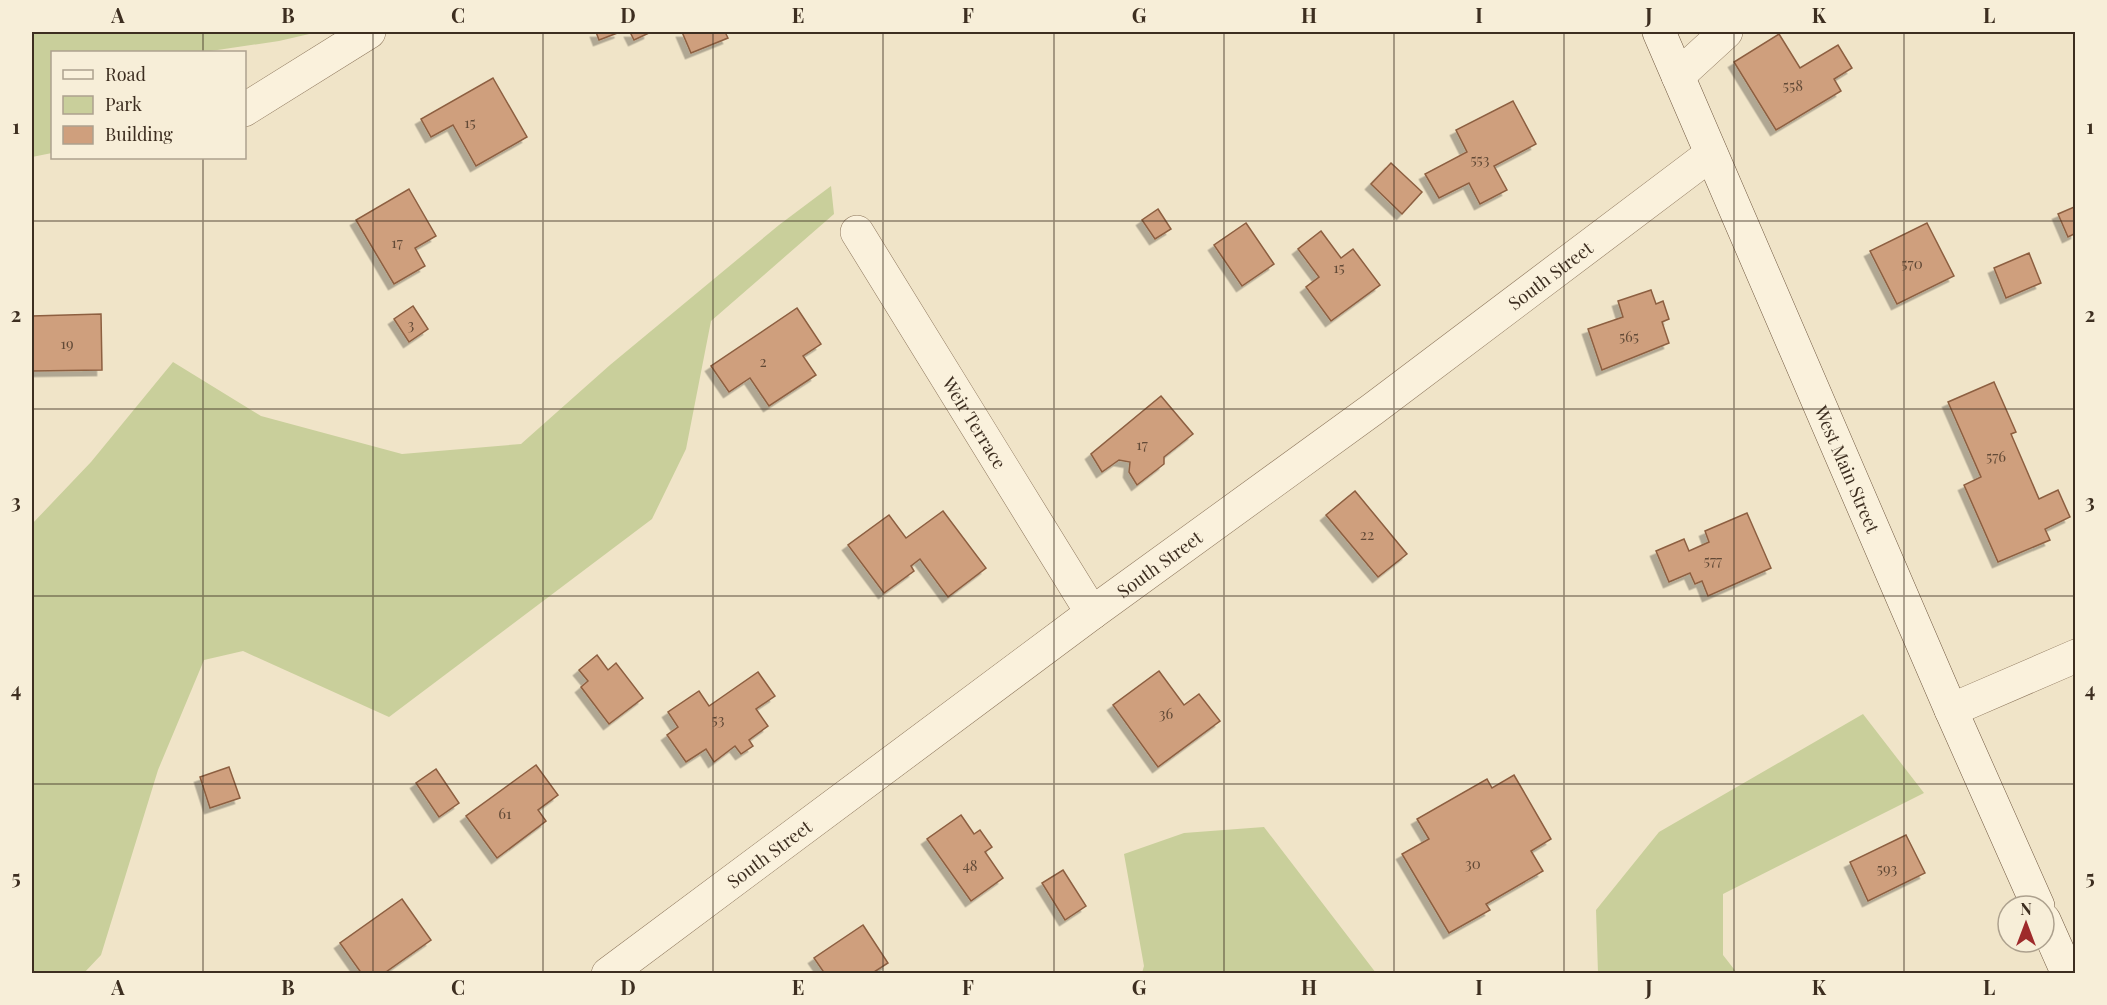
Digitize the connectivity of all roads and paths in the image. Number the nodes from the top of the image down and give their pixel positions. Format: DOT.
graph roads {
  1 [pos="369,32"];
  2 [pos="1659,32"];
  3 [pos="1726,32"];
  4 [pos="1678,76"];
  5 [pos="246,109"];
  6 [pos="1711,154"];
  7 [pos="857,232"];
  8 [pos="1092,613"];
  9 [pos="2076,656"];
  10 [pos="1950,710"];
  11 [pos="2033,894"];
  12 [pos="2056,948"];
  13 [pos="608,974"];
  14 [pos="2068,974"];
  1 -- 5 [label="street"];
  2 -- 4 [label="street, West Main Street"];
  3 -- 4 [label="street"];
  4 -- 6 [label="street, West Main Street"];
  6 -- 8 [label="street, South Street"];
  6 -- 10 [label="street, West Main Street"];
  7 -- 8 [label="street, Weir Terrace"];
  8 -- 13 [label="street, South Street"];
  9 -- 10 [label="street"];
  10 -- 11 [label="street, West Main Street"];
  12 -- 14 [label="street"];
}
